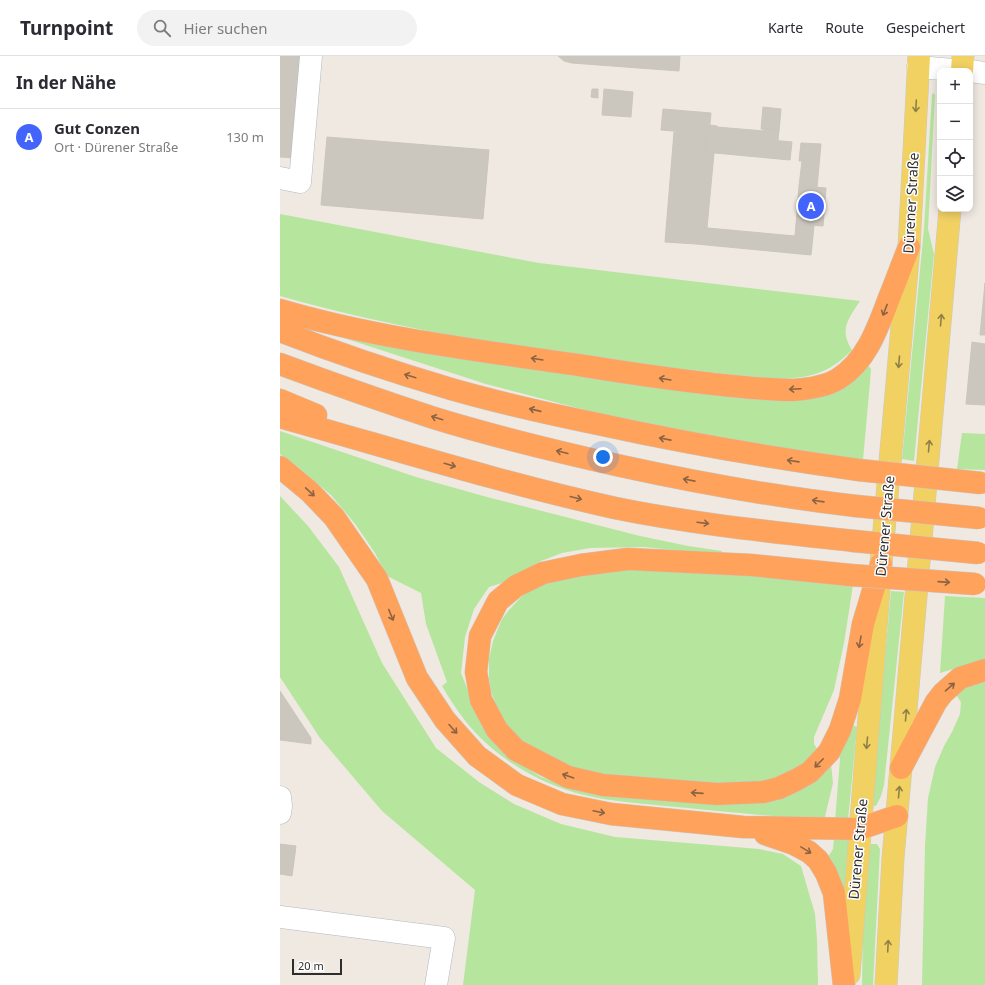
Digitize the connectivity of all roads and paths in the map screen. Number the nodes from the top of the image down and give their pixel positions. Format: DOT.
graph roads {
  1 [pos="311,56"];
  2 [pos="963,56"];
  3 [pos="919,61"];
  4 [pos="950,68"];
  5 [pos="963,68"];
  6 [pos="973,72"];
  7 [pos="985,73"];
  8 [pos="280,178"];
  9 [pos="950,212"];
  10 [pos="909,247"];
  11 [pos="280,310"];
  12 [pos="280,331"];
  13 [pos="280,364"];
  14 [pos="280,400"];
  15 [pos="280,417"];
  16 [pos="412,454"];
  17 [pos="280,467"];
  18 [pos="984,483"];
  19 [pos="982,518"];
  20 [pos="981,553"];
  21 [pos="881,564"];
  22 [pos="980,584"];
  23 [pos="985,670"];
  24 [pos="902,768"];
  25 [pos="280,797"];
  26 [pos="280,813"];
  27 [pos="897,816"];
  28 [pos="743,827"];
  29 [pos="859,829"];
  30 [pos="280,917"];
  31 [pos="436,985"];
  32 [pos="844,985"];
  33 [pos="848,985"];
  34 [pos="886,985"];
  1 -- 8 [label="street"];
  2 -- 5 [label="main road, Dürener Straße"];
  3 -- 4 [label="street, Dürener Straße"];
  3 -- 10 [label="main road, Dürener Straße, one-way"];
  6 -- 7 [label="street"];
  24 -- 9 [label="main road, one-way"];
  10 -- 11 [label="highway, one-way"];
  10 -- 21 [label="main road, Dürener Straße, one-way"];
  18 -- 12 [label="highway, one-way, bridge"];
  19 -- 13 [label="highway, one-way, bridge"];
  14 -- 16 [label="highway"];
  15 -- 16 [label="highway"];
  16 -- 20 [label="highway, one-way, bridge"];
  17 -- 28 [label="highway, one-way"];
  21 -- 22 [label="highway, one-way, bridge"];
  21 -- 29 [label="main road, Dürener Straße, one-way"];
  24 -- 23 [label="highway, one-way"];
  27 -- 24 [label="main road, one-way"];
  25 -- 26 [label="street"];
  27 -- 29 [label="highway"];
  34 -- 27 [label="main road, one-way"];
  28 -- 29 [label="highway"];
  28 -- 32 [label="highway, one-way"];
  29 -- 33 [label="main road, Dürener Straße"];
  30 -- 31 [label="street"];
}
